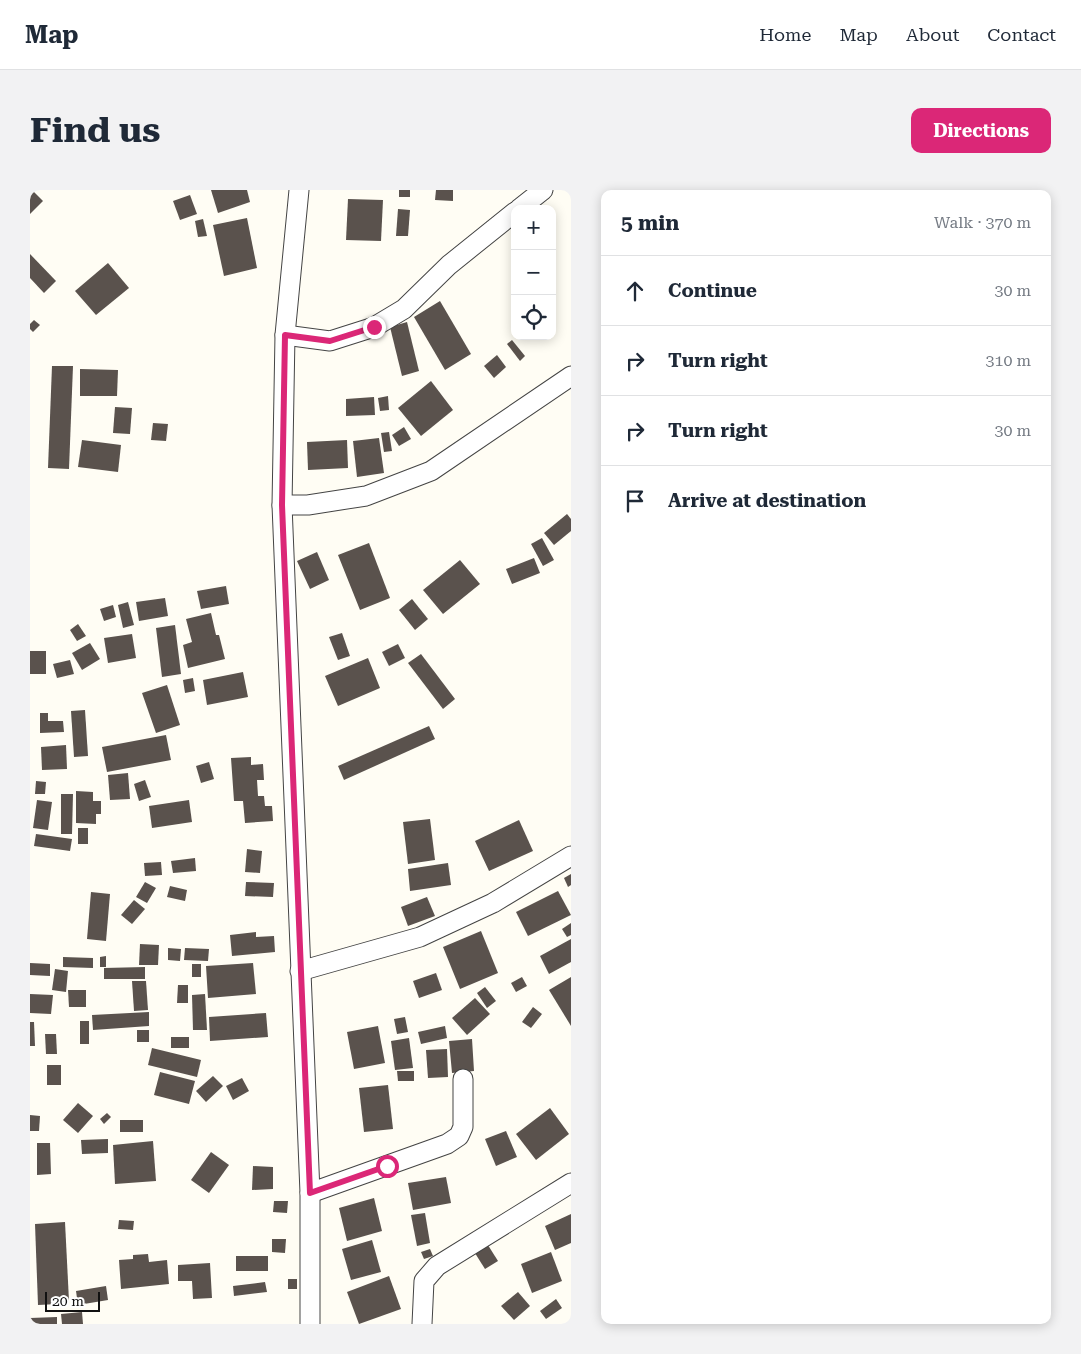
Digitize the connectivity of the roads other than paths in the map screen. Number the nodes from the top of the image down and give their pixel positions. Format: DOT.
graph roads {
  1 [pos="299,190"];
  2 [pos="543,190"];
  3 [pos="524,205"];
  4 [pos="511,215"];
  5 [pos="285,335"];
  6 [pos="571,376"];
  7 [pos="282,505"];
  8 [pos="571,856"];
  9 [pos="300,971"];
  10 [pos="463,1079"];
  11 [pos="571,1183"];
  12 [pos="310,1193"];
  13 [pos="310,1324"];
  14 [pos="422,1324"];
  1 -- 5 [label="street"];
  2 -- 3 [label="street"];
  4 -- 5 [label="street"];
  5 -- 7 [label="street"];
  6 -- 7 [label="street"];
  7 -- 9 [label="street"];
  8 -- 9 [label="street"];
  9 -- 12 [label="street"];
  10 -- 12 [label="street"];
  11 -- 14 [label="street"];
  12 -- 13 [label="street"];
}
